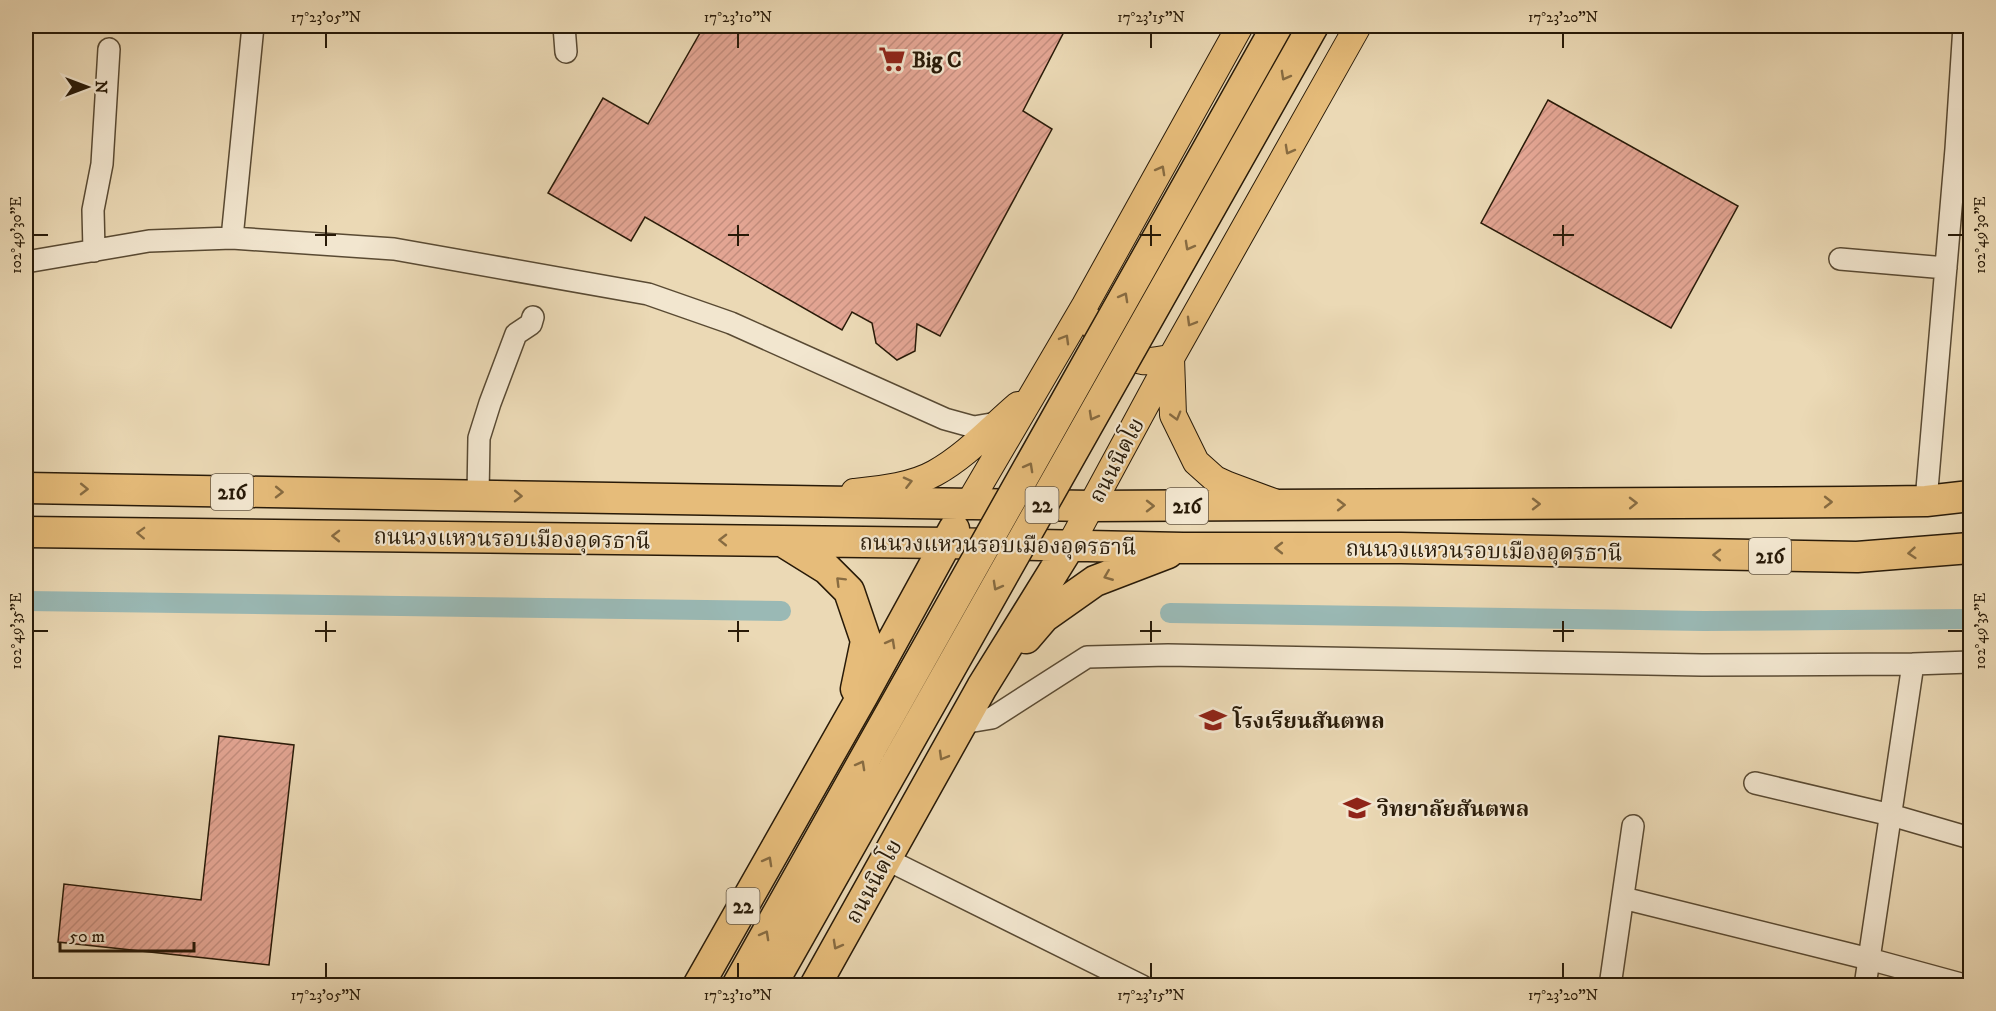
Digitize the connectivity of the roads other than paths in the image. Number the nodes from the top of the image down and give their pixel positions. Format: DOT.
graph roads {
  1 [pos="253,26"];
  2 [pos="564,26"];
  3 [pos="1240,26"];
  4 [pos="1277,26"];
  5 [pos="1313,26"];
  6 [pos="1358,26"];
  7 [pos="1964,26"];
  8 [pos="110,49"];
  9 [pos="566,52"];
  10 [pos="232,238"];
  11 [pos="94,251"];
  12 [pos="1840,259"];
  13 [pos="26,262"];
  14 [pos="1946,268"];
  15 [pos="1085,305"];
  16 [pos="533,317"];
  17 [pos="1171,358"];
  18 [pos="1036,390"];
  19 [pos="997,423"];
  20 [pos="26,488"];
  21 [pos="478,495"];
  22 [pos="1971,496"];
  23 [pos="789,501"];
  24 [pos="1926,501"];
  25 [pos="969,503"];
  26 [pos="1282,505"];
  27 [pos="1091,506"];
  28 [pos="26,532"];
  29 [pos="782,541"];
  30 [pos="946,543"];
  31 [pos="1070,545"];
  32 [pos="1183,548"];
  33 [pos="1971,548"];
  34 [pos="1971,662"];
  35 [pos="1913,664"];
  36 [pos="982,687"];
  37 [pos="857,705"];
  38 [pos="962,723"];
  39 [pos="1755,783"];
  40 [pos="1891,815"];
  41 [pos="1633,826"];
  42 [pos="1971,838"];
  43 [pos="885,858"];
  44 [pos="1623,898"];
  45 [pos="1869,959"];
  46 [pos="698,986"];
  47 [pos="737,986"];
  48 [pos="771,986"];
  49 [pos="815,986"];
  50 [pos="1142,986"];
  51 [pos="1610,986"];
  52 [pos="1865,986"];
  53 [pos="1968,986"];
  1 -- 10 [label="street"];
  2 -- 9 [label="street"];
  15 -- 3 [label="main road, 22, one-way"];
  47 -- 4 [label="highway, 22, one-way, bridge"];
  5 -- 48 [label="highway, ถนนนิตโย / 22, one-way, bridge"];
  6 -- 17 [label="main road, ถนนนิตโย / 22, one-way"];
  7 -- 14 [label="street"];
  8 -- 11 [label="street"];
  10 -- 11 [label="street"];
  10 -- 19 [label="street"];
  11 -- 13 [label="street"];
  12 -- 14 [label="street"];
  14 -- 24 [label="street"];
  15 -- 17 [label="main road"];
  18 -- 15 [label="main road, 22, one-way"];
  16 -- 21 [label="street"];
  17 -- 26 [label="main road, one-way"];
  17 -- 27 [label="main road, ถนนนิตโย / 22"];
  18 -- 19 [label="main road"];
  18 -- 25 [label="main road, 22"];
  23 -- 19 [label="main road, one-way"];
  20 -- 21 [label="highway, ถนนวงแหวนรอบเมืองอุดรธานี / 216, one-way"];
  21 -- 23 [label="highway, ถนนวงแหวนรอบเมืองอุดรธานี / 216, one-way"];
  22 -- 24 [label="highway, ถนนวงแหวนรอบเมืองอุดรธานี / 216"];
  23 -- 25 [label="highway, ถนนวงแหวนรอบเมืองอุดรธานี / 216"];
  26 -- 24 [label="highway, ถนนวงแหวนรอบเมืองอุดรธานี / 216, one-way"];
  25 -- 27 [label="highway, ถนนวงแหวนรอบเมืองอุดรธานี / 216"];
  25 -- 30 [label="highway, 22"];
  27 -- 26 [label="highway, ถนนวงแหวนรอบเมืองอุดรธานี / 216, one-way"];
  27 -- 31 [label="main road, ถนนนิตโย / 22"];
  29 -- 28 [label="highway, ถนนวงแหวนรอบเมืองอุดรธานี / 216, one-way"];
  29 -- 30 [label="highway, ถนนวงแหวนรอบเมืองอุดรธานี / 216"];
  37 -- 29 [label="highway, one-way"];
  30 -- 31 [label="highway, ถนนวงแหวนรอบเมืองอุดรธานี / 216"];
  37 -- 30 [label="highway, 22, one-way"];
  31 -- 32 [label="highway, ถนนวงแหวนรอบเมืองอุดรธานี / 216"];
  31 -- 36 [label="highway, ถนนนิตโย / 22"];
  33 -- 32 [label="highway, ถนนวงแหวนรอบเมืองอุดรธานี / 216, one-way"];
  32 -- 36 [label="highway, one-way"];
  34 -- 35 [label="street"];
  35 -- 38 [label="street"];
  35 -- 40 [label="street"];
  36 -- 38 [label="highway, ถนนนิตโย / 22"];
  37 -- 38 [label="highway"];
  46 -- 37 [label="highway, 22, one-way"];
  38 -- 43 [label="highway, ถนนนิตโย / 22, one-way"];
  39 -- 40 [label="street"];
  40 -- 42 [label="street"];
  40 -- 45 [label="street"];
  41 -- 44 [label="street"];
  43 -- 49 [label="highway, ถนนนิตโย / 22, one-way"];
  43 -- 50 [label="street"];
  44 -- 45 [label="street"];
  44 -- 51 [label="street"];
  45 -- 52 [label="street"];
  45 -- 53 [label="street"];
}
